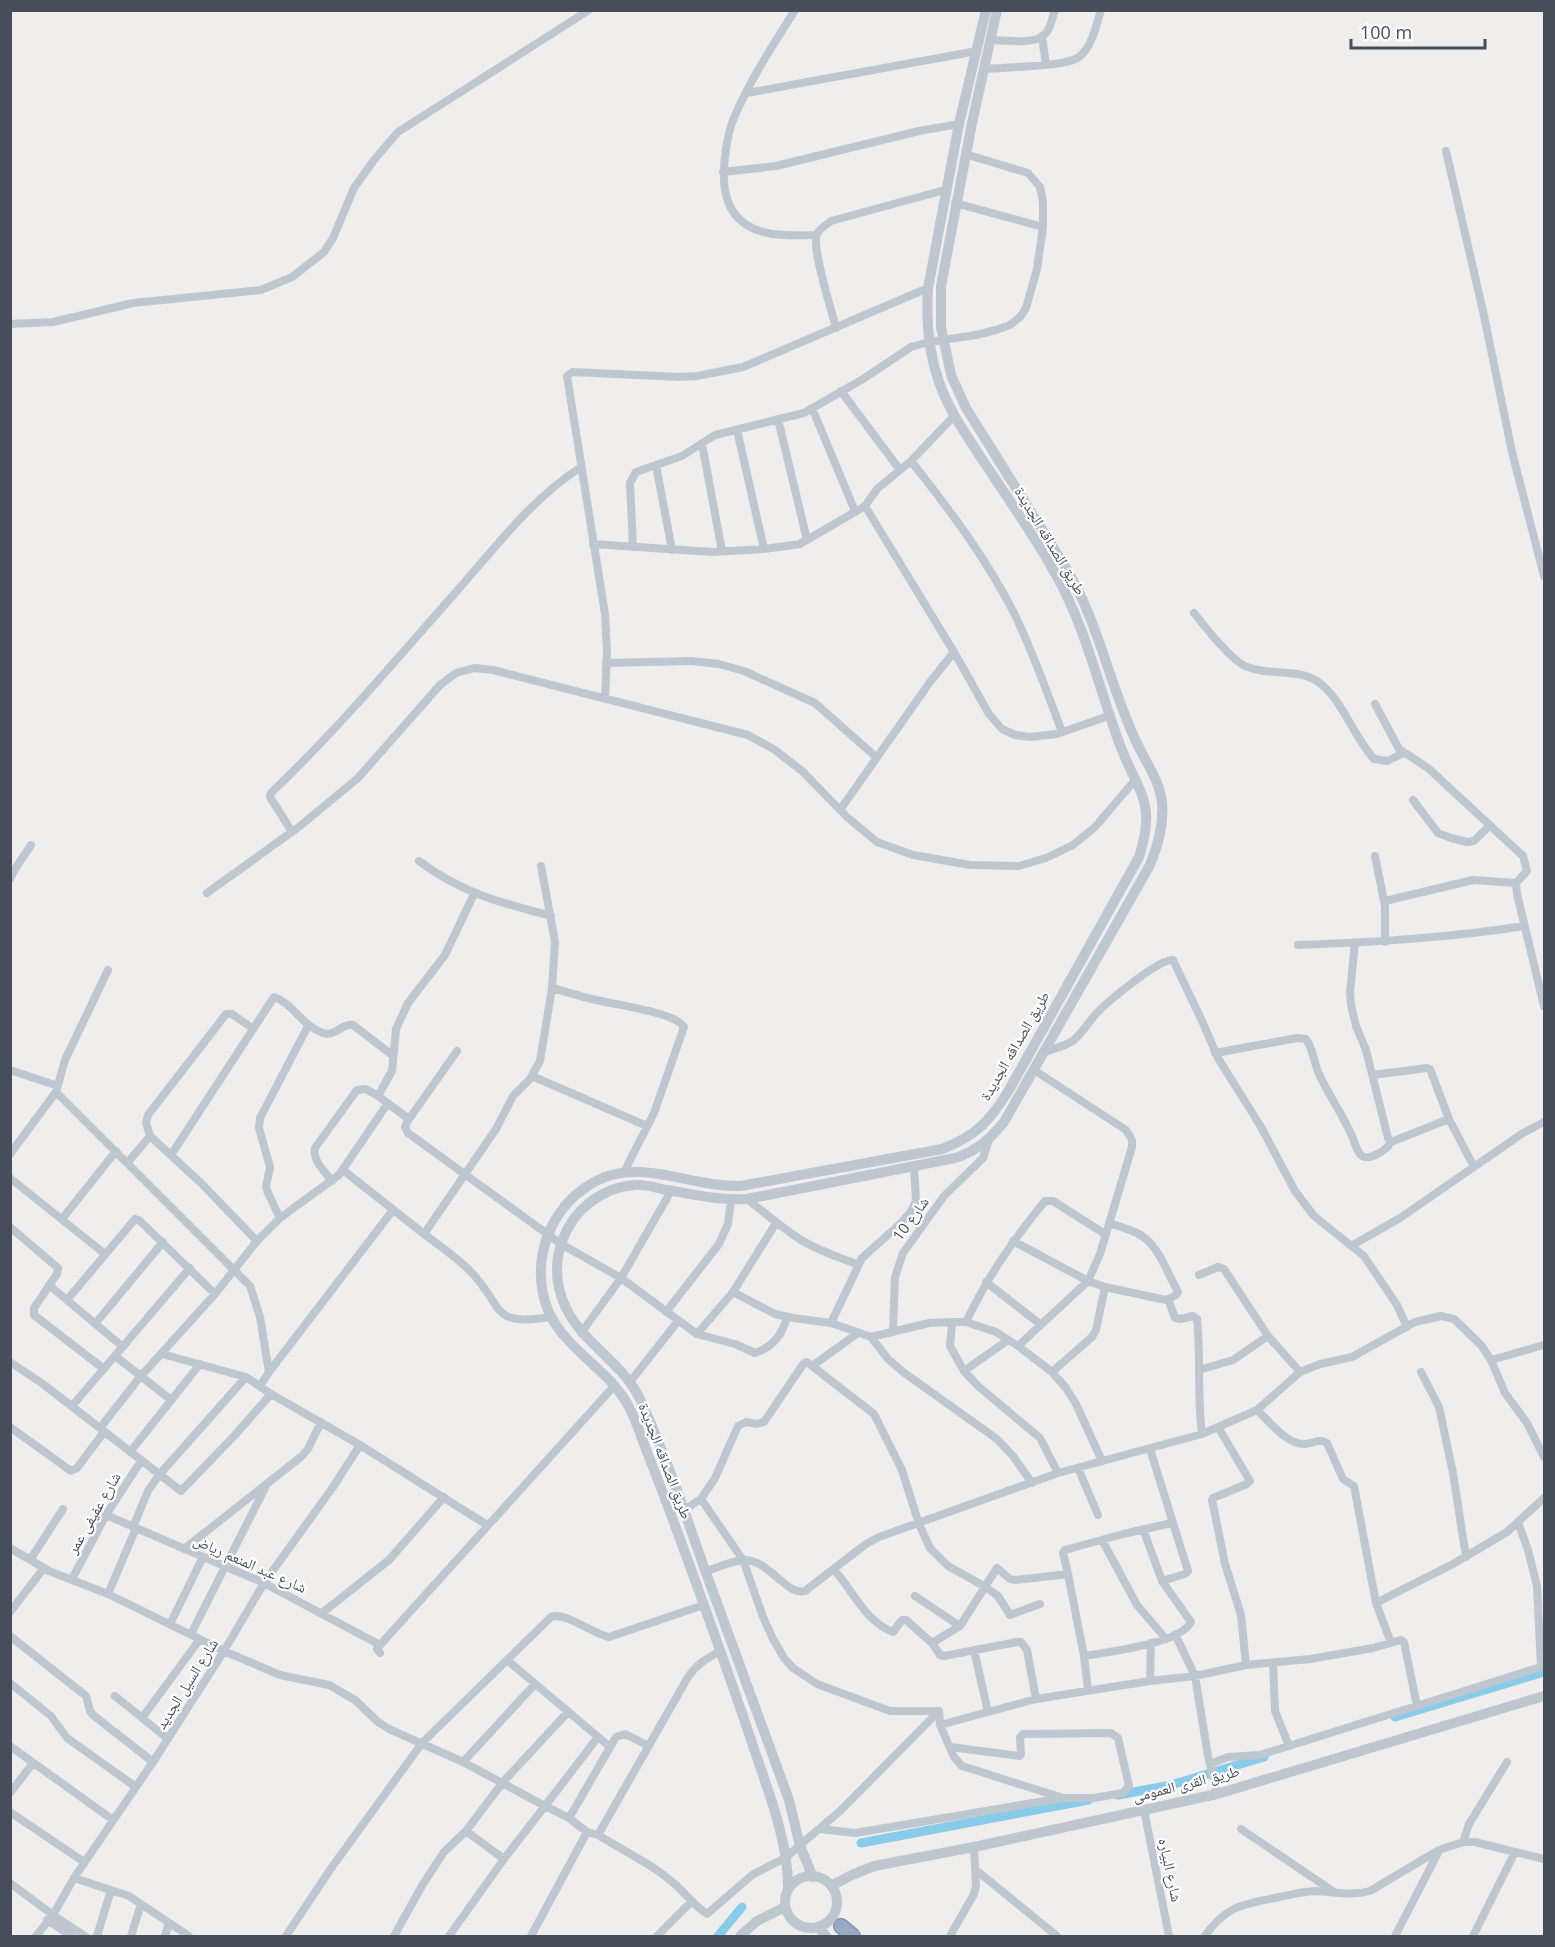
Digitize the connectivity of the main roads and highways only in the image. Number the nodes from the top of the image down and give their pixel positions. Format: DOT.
graph roads {
  1 [pos="841,1926"];
  2 [pos="854,1936"];
  1 -- 2 [label="highway"];
}
